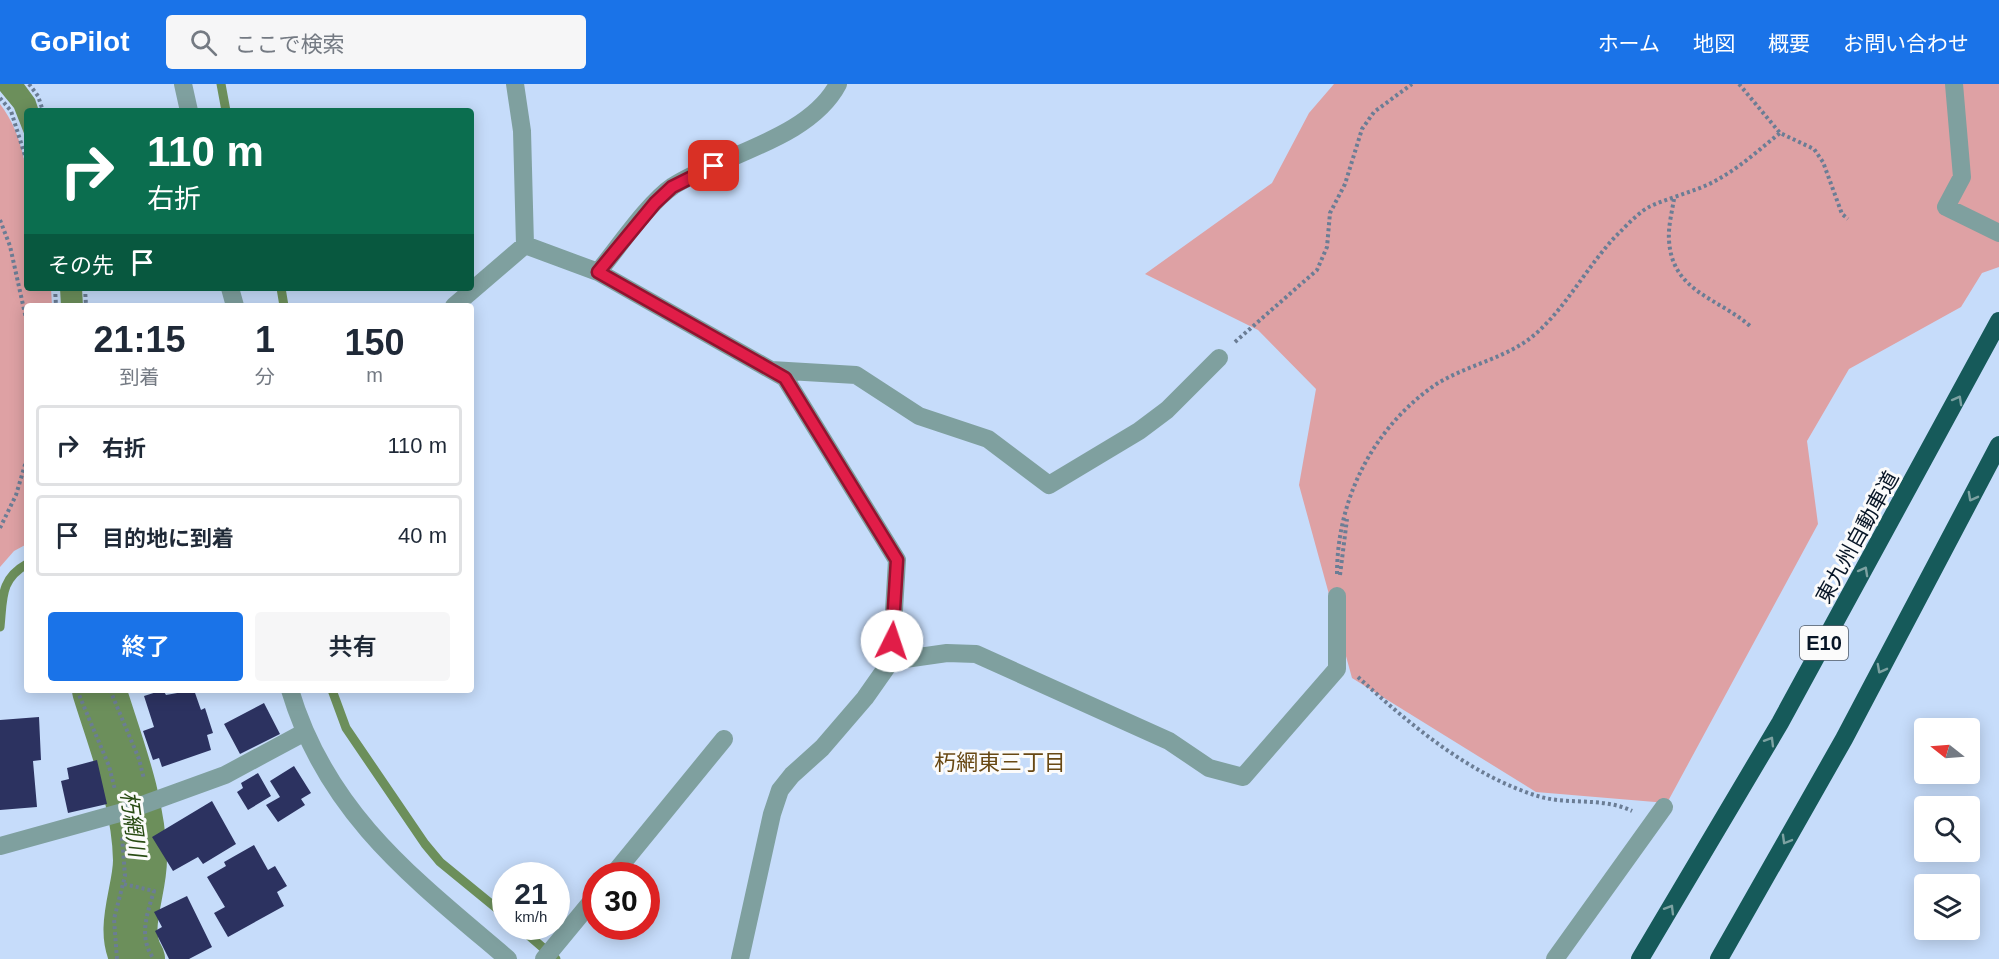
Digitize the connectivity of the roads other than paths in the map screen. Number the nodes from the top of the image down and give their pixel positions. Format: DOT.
graph roads {
  1 [pos="183,84"];
  2 [pos="515,84"];
  3 [pos="838,84"];
  4 [pos="1954,84"];
  5 [pos="188,108"];
  6 [pos="1999,233"];
  7 [pos="525,245"];
  8 [pos="598,272"];
  9 [pos="474,289"];
  10 [pos="471,291"];
  11 [pos="457,303"];
  12 [pos="1999,321"];
  13 [pos="1219,358"];
  14 [pos="770,370"];
  15 [pos="1999,445"];
  16 [pos="1337,596"];
  17 [pos="891,661"];
  18 [pos="291,693"];
  19 [pos="305,732"];
  20 [pos="724,739"];
  21 [pos="1659,813"];
  22 [pos="0,846"];
  23 [pos="623,862"];
  24 [pos="582,913"];
  25 [pos="508,959"];
  26 [pos="544,959"];
  27 [pos="740,959"];
  28 [pos="1555,959"];
  29 [pos="1640,959"];
  30 [pos="1719,959"];
  1 -- 5 [label="street"];
  2 -- 7 [label="street"];
  3 -- 8 [label="street"];
  4 -- 6 [label="street"];
  7 -- 8 [label="street"];
  7 -- 9 [label="street"];
  8 -- 14 [label="street"];
  10 -- 11 [label="street"];
  29 -- 12 [label="highway, 東九州自動車道 / E10, one-way"];
  13 -- 14 [label="street"];
  14 -- 17 [label="street"];
  15 -- 30 [label="highway, one-way"];
  16 -- 17 [label="street"];
  17 -- 27 [label="street"];
  18 -- 19 [label="street"];
  19 -- 22 [label="street"];
  19 -- 25 [label="street"];
  20 -- 23 [label="street"];
  21 -- 28 [label="street"];
  24 -- 26 [label="street"];
}
